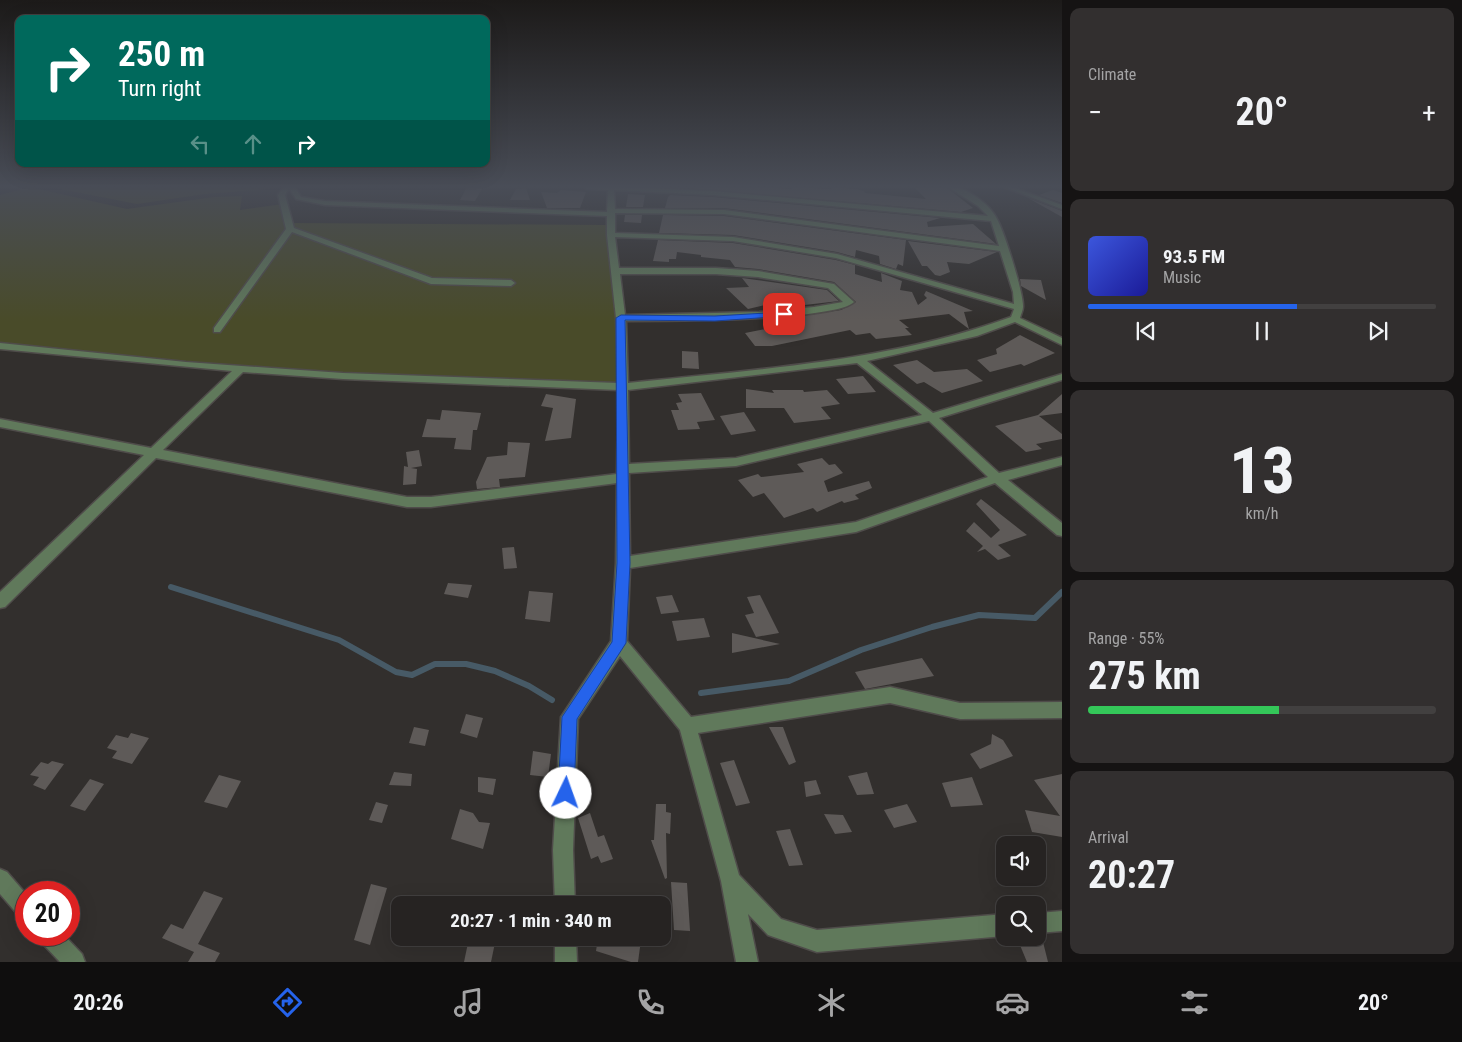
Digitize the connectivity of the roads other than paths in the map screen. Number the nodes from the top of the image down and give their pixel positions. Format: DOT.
graph roads {
  1 [pos="288,232"];
  2 [pos="298,232"];
  3 [pos="611,232"];
  4 [pos="874,232"];
  5 [pos="998,232"];
  6 [pos="611,235"];
  7 [pos="1003,249"];
  8 [pos="616,271"];
  9 [pos="511,283"];
  10 [pos="1019,308"];
  11 [pos="621,318"];
  12 [pos="1015,319"];
  13 [pos="217,330"];
  14 [pos="1062,342"];
  15 [pos="0,346"];
  16 [pos="859,360"];
  17 [pos="240,369"];
  18 [pos="1062,377"];
  19 [pos="623,387"];
  20 [pos="931,417"];
  21 [pos="0,423"];
  22 [pos="155,452"];
  23 [pos="1062,461"];
  24 [pos="622,474"];
  25 [pos="998,478"];
  26 [pos="1062,531"];
  27 [pos="623,563"];
  28 [pos="0,602"];
  29 [pos="619,643"];
  30 [pos="1062,710"];
  31 [pos="687,726"];
  32 [pos="0,879"];
  33 [pos="731,881"];
  34 [pos="15,896"];
  35 [pos="565,896"];
  36 [pos="1062,921"];
  37 [pos="1046,922"];
  38 [pos="996,926"];
  39 [pos="60,946"];
  40 [pos="566,946"];
  41 [pos="74,962"];
  42 [pos="566,962"];
  43 [pos="747,962"];
  1 -- 13 [label="street"];
  2 -- 9 [label="street"];
  3 -- 6 [label="street"];
  4 -- 7 [label="street"];
  5 -- 7 [label="street"];
  6 -- 8 [label="street"];
  6 -- 10 [label="street"];
  7 -- 10 [label="street"];
  8 -- 11 [label="street"];
  8 -- 11 [label="street"];
  10 -- 12 [label="street"];
  11 -- 19 [label="street"];
  12 -- 14 [label="street"];
  12 -- 16 [label="street"];
  15 -- 17 [label="street"];
  16 -- 19 [label="street"];
  16 -- 20 [label="street"];
  17 -- 19 [label="street"];
  17 -- 22 [label="street"];
  18 -- 20 [label="street"];
  19 -- 24 [label="street"];
  20 -- 24 [label="street"];
  20 -- 25 [label="street"];
  21 -- 22 [label="street"];
  22 -- 24 [label="street"];
  22 -- 28 [label="street"];
  23 -- 25 [label="street"];
  24 -- 27 [label="street"];
  25 -- 26 [label="street"];
  25 -- 27 [label="street"];
  27 -- 29 [label="street"];
  29 -- 31 [label="street"];
  29 -- 35 [label="street"];
  30 -- 31 [label="street"];
  31 -- 33 [label="street"];
  32 -- 34 [label="street"];
  33 -- 38 [label="street"];
  33 -- 43 [label="street"];
  36 -- 37 [label="street"];
  39 -- 41 [label="street"];
  40 -- 42 [label="street"];
}
